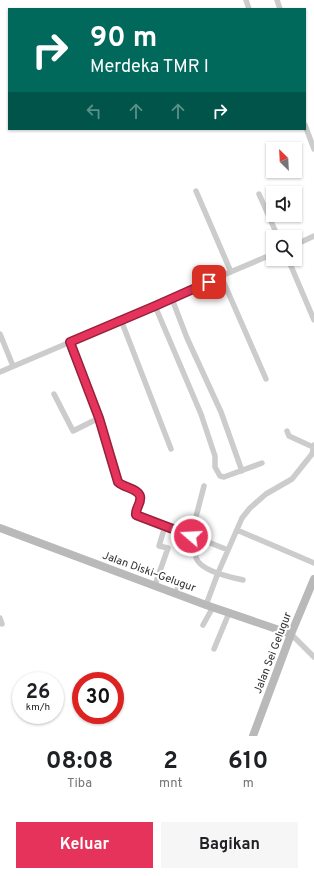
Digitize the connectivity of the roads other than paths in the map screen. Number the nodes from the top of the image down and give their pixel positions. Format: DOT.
graph roads {
  1 [pos="306,128"];
  2 [pos="314,149"];
  3 [pos="196,191"];
  4 [pos="259,194"];
  5 [pos="275,230"];
  6 [pos="314,236"];
  7 [pos="302,241"];
  8 [pos="266,257"];
  9 [pos="291,266"];
  10 [pos="231,272"];
  11 [pos="221,276"];
  12 [pos="172,299"];
  13 [pos="155,306"];
  14 [pos="121,320"];
  15 [pos="314,320"];
  16 [pos="0,334"];
  17 [pos="70,342"];
  18 [pos="13,366"];
  19 [pos="0,372"];
  20 [pos="266,379"];
  21 [pos="54,394"];
  22 [pos="99,418"];
  23 [pos="287,431"];
  24 [pos="314,446"];
  25 [pos="171,449"];
  26 [pos="262,463"];
  27 [pos="242,471"];
  28 [pos="204,486"];
  29 [pos="165,526"];
  30 [pos="0,528"];
  31 [pos="237,530"];
  32 [pos="191,536"];
  33 [pos="198,538"];
  34 [pos="228,550"];
  35 [pos="314,563"];
  36 [pos="218,573"];
  37 [pos="314,579"];
  38 [pos="243,580"];
  39 [pos="179,584"];
  40 [pos="155,585"];
  41 [pos="176,593"];
  42 [pos="209,606"];
  43 [pos="229,613"];
  44 [pos="203,625"];
  45 [pos="291,634"];
  46 [pos="214,649"];
  47 [pos="314,657"];
  48 [pos="253,736"];
  1 -- 2 [label="street"];
  3 -- 10 [label="street"];
  4 -- 5 [label="street"];
  6 -- 7 [label="street"];
  8 -- 10 [label="street"];
  9 -- 15 [label="street"];
  10 -- 11 [label="street"];
  11 -- 12 [label="street"];
  11 -- 20 [label="street"];
  12 -- 13 [label="street"];
  12 -- 27 [label="street"];
  13 -- 14 [label="street"];
  13 -- 27 [label="street"];
  14 -- 17 [label="street"];
  14 -- 25 [label="street"];
  16 -- 18 [label="street"];
  17 -- 18 [label="street"];
  17 -- 22 [label="street"];
  18 -- 19 [label="street"];
  21 -- 22 [label="street"];
  22 -- 29 [label="street"];
  23 -- 24 [label="street"];
  24 -- 31 [label="street"];
  26 -- 27 [label="street"];
  28 -- 32 [label="street"];
  29 -- 32 [label="street"];
  29 -- 40 [label="street"];
  30 -- 40 [label="main road, Jalan Diski–Gelugur"];
  31 -- 34 [label="street"];
  31 -- 35 [label="street"];
  32 -- 33 [label="street"];
  33 -- 34 [label="street"];
  33 -- 36 [label="street"];
  34 -- 36 [label="street"];
  36 -- 38 [label="street"];
  36 -- 42 [label="street"];
  37 -- 45 [label="main road, Jalan Sei Gelugur"];
  39 -- 41 [label="street"];
  40 -- 41 [label="main road, Jalan Diski–Gelugur"];
  41 -- 42 [label="main road, Jalan Diski–Gelugur"];
  42 -- 43 [label="main road, Jalan Diski–Gelugur"];
  42 -- 44 [label="street"];
  43 -- 45 [label="main road, Jalan Diski–Gelugur"];
  43 -- 46 [label="street"];
  45 -- 47 [label="street"];
  45 -- 48 [label="main road, Jalan Sei Gelugur"];
}
